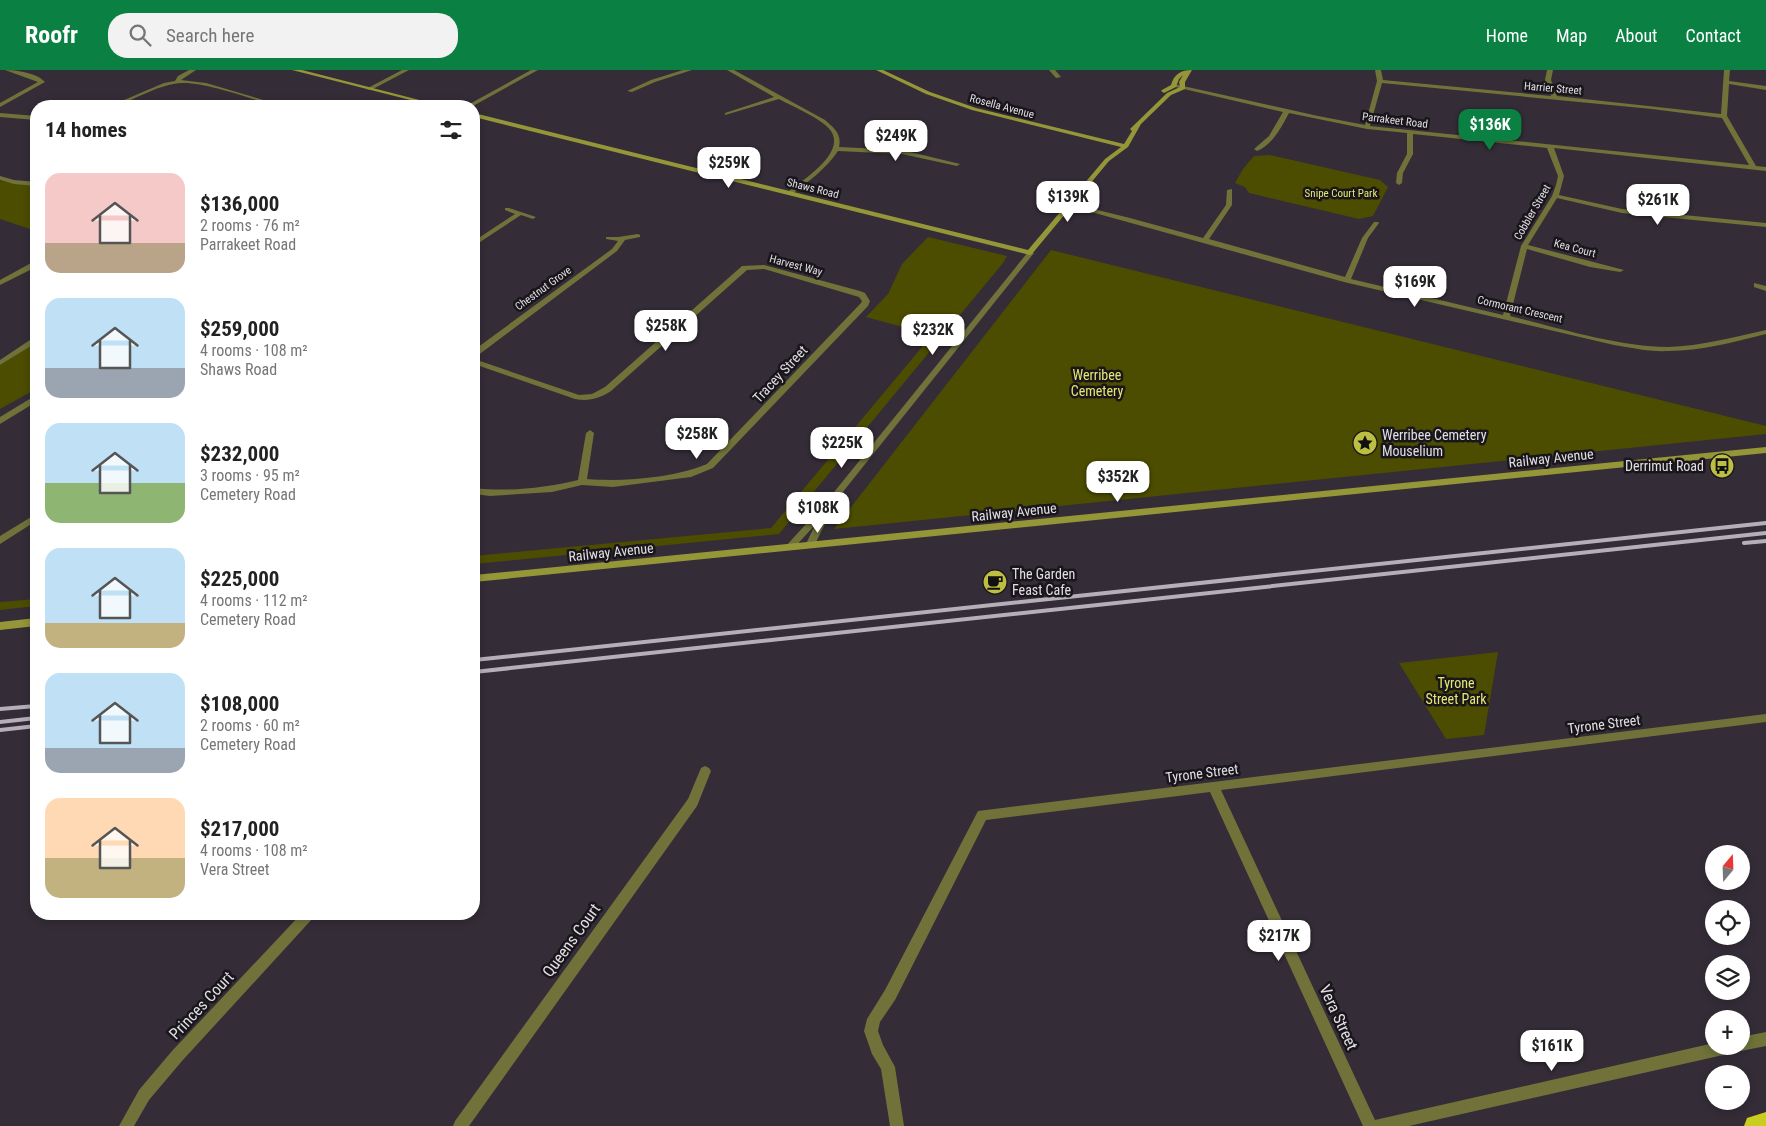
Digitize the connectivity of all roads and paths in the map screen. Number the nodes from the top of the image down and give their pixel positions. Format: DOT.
graph roads {
  1 [pos="8,70"];
  2 [pos="193,70"];
  3 [pos="295,70"];
  4 [pos="406,70"];
  5 [pos="535,70"];
  6 [pos="689,70"];
  7 [pos="730,70"];
  8 [pos="879,70"];
  9 [pos="1052,70"];
  10 [pos="1188,70"];
  11 [pos="1378,70"];
  12 [pos="1550,70"];
  13 [pos="1727,70"];
  14 [pos="1058,77"];
  15 [pos="178,81"];
  16 [pos="1380,81"];
  17 [pos="1727,82"];
  18 [pos="1174,86"];
  19 [pos="1183,88"];
  20 [pos="1766,88"];
  21 [pos="369,89"];
  22 [pos="630,92"];
  23 [pos="779,97"];
  24 [pos="1555,98"];
  25 [pos="129,100"];
  26 [pos="260,100"];
  27 [pos="415,100"];
  28 [pos="480,100"];
  29 [pos="0,105"];
  30 [pos="1156,105"];
  31 [pos="1287,111"];
  32 [pos="727,114"];
  33 [pos="0,115"];
  34 [pos="480,116"];
  35 [pos="1724,116"];
  36 [pos="30,118"];
  37 [pos="1367,127"];
  38 [pos="1410,132"];
  39 [pos="1122,145"];
  40 [pos="1550,147"];
  41 [pos="837,149"];
  42 [pos="1257,149"];
  43 [pos="957,164"];
  44 [pos="1752,167"];
  45 [pos="1766,169"];
  46 [pos="0,178"];
  47 [pos="30,183"];
  48 [pos="1400,183"];
  49 [pos="1230,190"];
  50 [pos="790,193"];
  51 [pos="1555,196"];
  52 [pos="1069,205"];
  53 [pos="507,209"];
  54 [pos="520,213"];
  55 [pos="533,217"];
  56 [pos="1376,223"];
  57 [pos="1766,225"];
  58 [pos="638,236"];
  59 [pos="608,238"];
  60 [pos="623,238"];
  61 [pos="480,240"];
  62 [pos="1205,240"];
  63 [pos="1524,246"];
  64 [pos="1030,253"];
  65 [pos="30,267"];
  66 [pos="1620,270"];
  67 [pos="1347,280"];
  68 [pos="0,283"];
  69 [pos="1757,285"];
  70 [pos="1766,289"];
  71 [pos="864,298"];
  72 [pos="1506,318"];
  73 [pos="1766,332"];
  74 [pos="30,344"];
  75 [pos="480,350"];
  76 [pos="0,363"];
  77 [pos="480,363"];
  78 [pos="30,403"];
  79 [pos="0,421"];
  80 [pos="590,433"];
  81 [pos="1766,450"];
  82 [pos="582,482"];
  83 [pos="480,492"];
  84 [pos="829,504"];
  85 [pos="30,521"];
  86 [pos="0,541"];
  87 [pos="810,546"];
  88 [pos="789,548"];
  89 [pos="480,578"];
  90 [pos="30,623"];
  91 [pos="0,626"];
  92 [pos="1766,718"];
  93 [pos="705,771"];
  94 [pos="1214,787"];
  95 [pos="302,920"];
  96 [pos="1766,1039"];
  97 [pos="1750,1042"];
  98 [pos="1705,1052"];
  99 [pos="1766,1123"];
  100 [pos="126,1126"];
  101 [pos="460,1126"];
  102 [pos="898,1126"];
  103 [pos="1370,1126"];
  104 [pos="1378,1126"];
  105 [pos="1755,1126"];
  1 -- 29 [label="street"];
  2 -- 15 [label="street"];
  3 -- 21 [label="street"];
  4 -- 21 [label="street"];
  5 -- 28 [label="street"];
  6 -- 22 [label="street"];
  7 -- 23 [label="street"];
  8 -- 39 [label="street, Rosella Avenue"];
  9 -- 14 [label="street"];
  10 -- 18 [label="street"];
  10 -- 19 [label="street"];
  11 -- 16 [label="street"];
  12 -- 24 [label="street"];
  13 -- 17 [label="street"];
  15 -- 25 [label="street"];
  15 -- 26 [label="street"];
  16 -- 24 [label="street, Harrier Street"];
  16 -- 37 [label="street"];
  17 -- 20 [label="street"];
  17 -- 35 [label="street"];
  18 -- 19 [label="street, Parrakeet Road"];
  18 -- 30 [label="street"];
  19 -- 30 [label="street"];
  19 -- 31 [label="street, Parrakeet Road"];
  21 -- 27 [label="street"];
  23 -- 32 [label="street"];
  23 -- 41 [label="street"];
  24 -- 35 [label="street, Harrier Street"];
  30 -- 39 [label="street"];
  31 -- 37 [label="street, Parrakeet Road"];
  31 -- 42 [label="street"];
  33 -- 36 [label="street"];
  34 -- 50 [label="street, Shaws Road"];
  35 -- 44 [label="street"];
  37 -- 38 [label="street, Parrakeet Road"];
  38 -- 40 [label="street, Parrakeet Road"];
  38 -- 48 [label="street"];
  39 -- 52 [label="street"];
  40 -- 44 [label="street, Parrakeet Road"];
  40 -- 51 [label="street, Cobbler Street"];
  41 -- 43 [label="street"];
  41 -- 50 [label="street"];
  44 -- 45 [label="street, Parrakeet Road"];
  46 -- 47 [label="street"];
  49 -- 62 [label="street"];
  50 -- 64 [label="street, Shaws Road"];
  51 -- 57 [label="street"];
  51 -- 63 [label="street, Cobbler Street"];
  52 -- 62 [label="street, Cormorant Crescent"];
  52 -- 64 [label="street"];
  53 -- 54 [label="street"];
  54 -- 55 [label="street"];
  54 -- 61 [label="street"];
  56 -- 67 [label="street"];
  58 -- 60 [label="street"];
  59 -- 60 [label="street"];
  60 -- 75 [label="street, Chestnut Grove"];
  62 -- 67 [label="street, Cormorant Crescent"];
  63 -- 66 [label="street, Kea Court"];
  63 -- 72 [label="street, Cobbler Street"];
  64 -- 84 [label="street"];
  65 -- 68 [label="street"];
  67 -- 72 [label="street, Cormorant Crescent"];
  69 -- 70 [label="street"];
  71 -- 77 [label="street, Harvest Way"];
  71 -- 82 [label="street, Tracey Street"];
  72 -- 73 [label="street, Cormorant Crescent"];
  74 -- 76 [label="street"];
  78 -- 79 [label="street"];
  80 -- 82 [label="street"];
  81 -- 87 [label="street, Railway Avenue"];
  82 -- 83 [label="street, Tracey Street"];
  84 -- 87 [label="street"];
  84 -- 88 [label="street"];
  85 -- 86 [label="street"];
  87 -- 88 [label="street, Railway Avenue"];
  88 -- 89 [label="street, Railway Avenue"];
  90 -- 91 [label="street"];
  92 -- 94 [label="street, Tyrone Street"];
  93 -- 101 [label="street, Queens Court"];
  94 -- 102 [label="street, Tyrone Street"];
  94 -- 103 [label="street, Vera Street"];
  95 -- 100 [label="street, Princes Court"];
  96 -- 97 [label="street"];
  98 -- 104 [label="street"];
  99 -- 105 [label="highway"];
}
